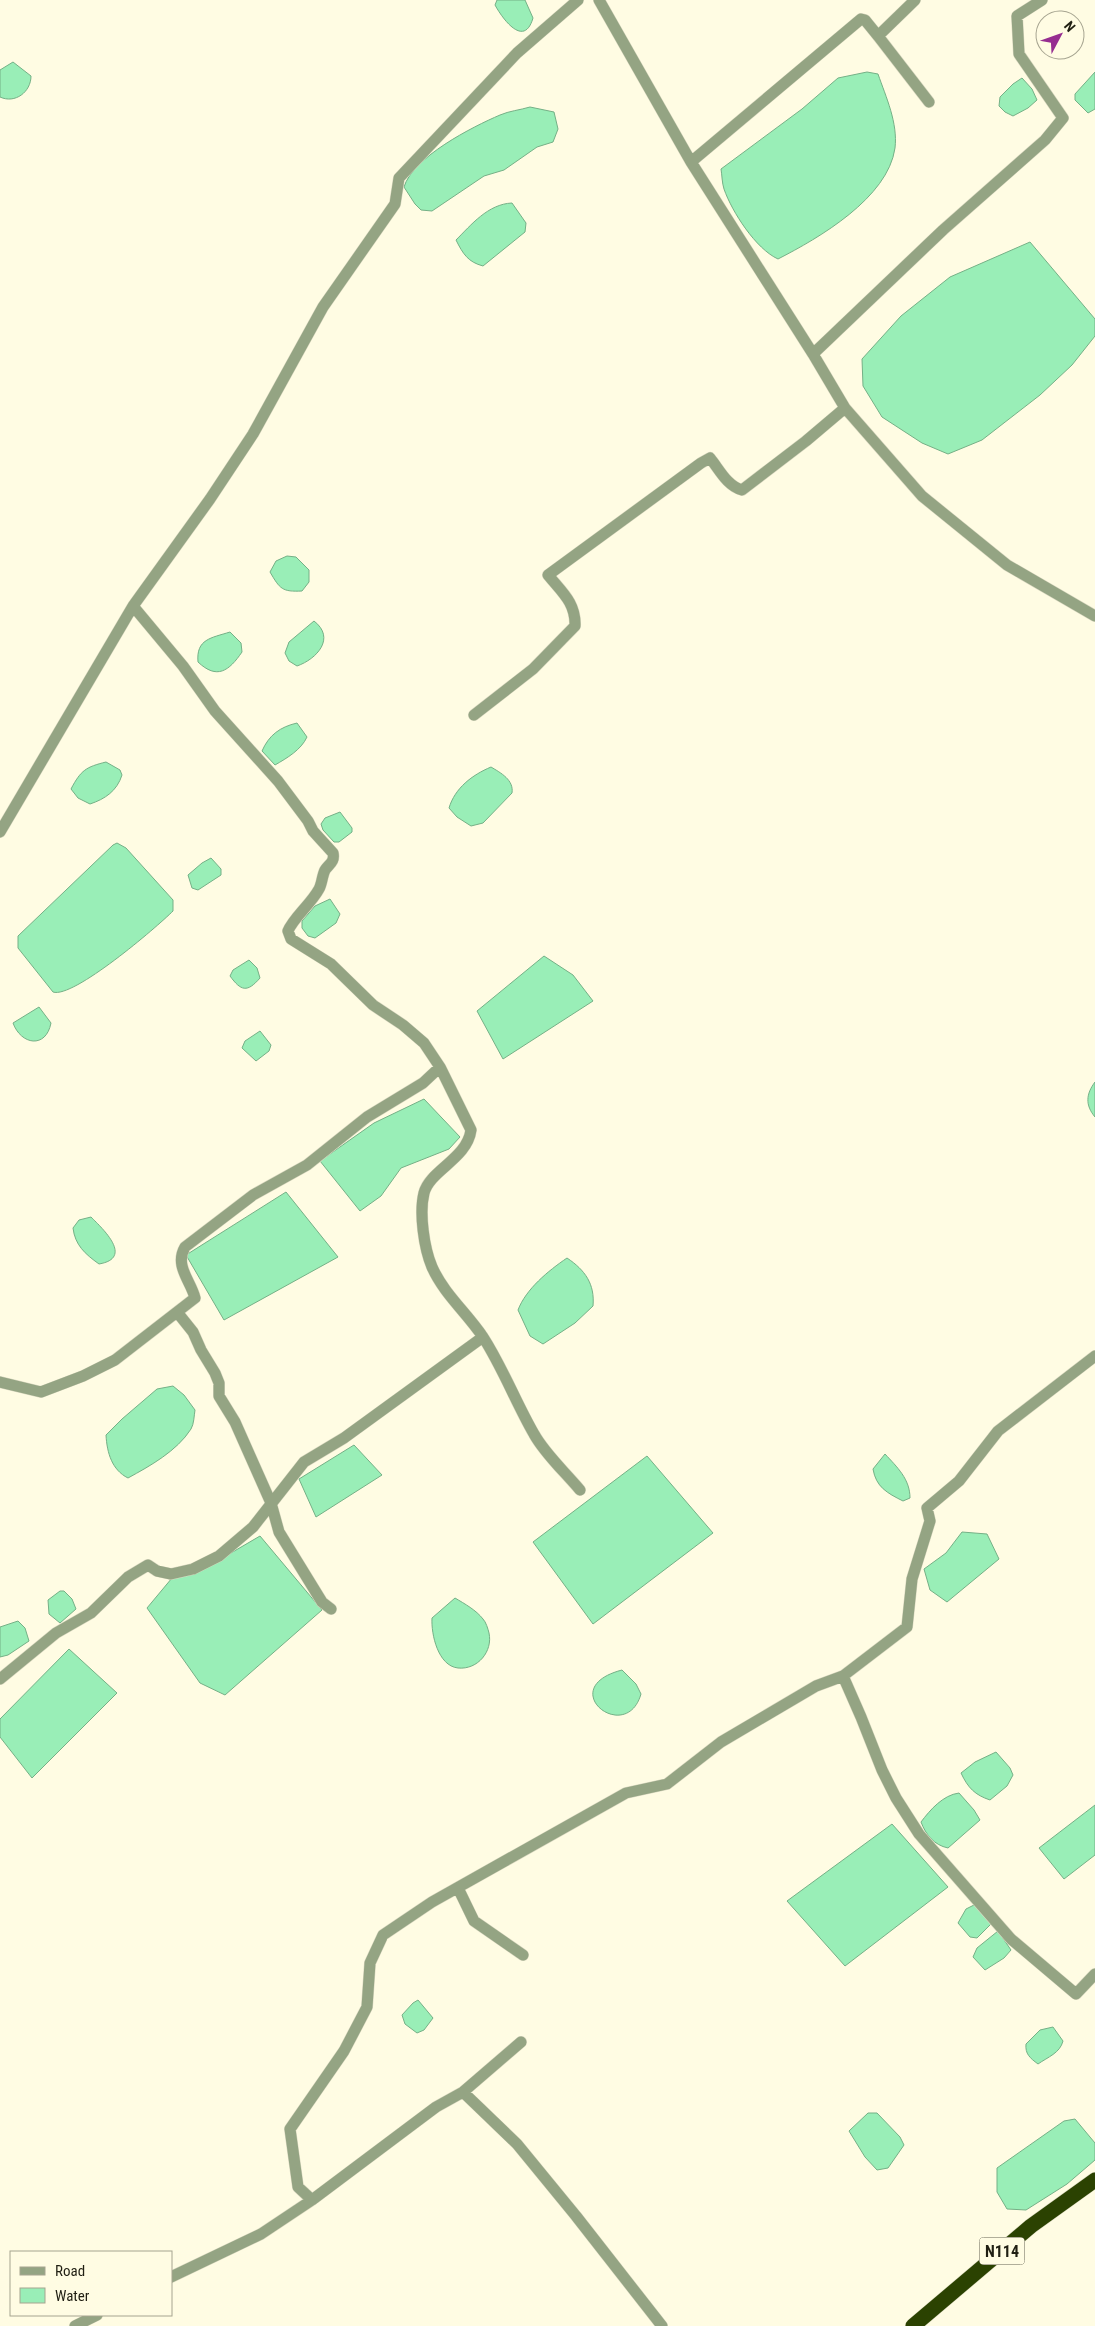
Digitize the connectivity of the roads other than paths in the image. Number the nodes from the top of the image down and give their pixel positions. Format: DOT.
graph roads {
  1 [pos="578,0"];
  2 [pos="599,0"];
  3 [pos="915,0"];
  4 [pos="1042,0"];
  5 [pos="878,36"];
  6 [pos="929,102"];
  7 [pos="691,162"];
  8 [pos="813,354"];
  9 [pos="845,408"];
  10 [pos="133,606"];
  11 [pos="1095,616"];
  12 [pos="474,715"];
  13 [pos="0,832"];
  14 [pos="440,1067"];
  15 [pos="177,1312"];
  16 [pos="483,1336"];
  17 [pos="1095,1356"];
  18 [pos="0,1382"];
  19 [pos="580,1490"];
  20 [pos="271,1503"];
  21 [pos="331,1609"];
  22 [pos="842,1676"];
  23 [pos="0,1679"];
  24 [pos="458,1888"];
  25 [pos="522,1955"];
  26 [pos="1095,1974"];
  27 [pos="522,2042"];
  28 [pos="463,2092"];
  29 [pos="1095,2180"];
  30 [pos="312,2200"];
  31 [pos="172,2278"];
  32 [pos="95,2316"];
  33 [pos="75,2326"];
  34 [pos="662,2326"];
  35 [pos="913,2326"];
  1 -- 10 [label="street"];
  2 -- 7 [label="street"];
  3 -- 5 [label="street"];
  4 -- 8 [label="street"];
  5 -- 6 [label="street"];
  5 -- 7 [label="street"];
  7 -- 8 [label="street"];
  8 -- 9 [label="street"];
  9 -- 11 [label="street"];
  9 -- 12 [label="street"];
  10 -- 13 [label="street"];
  10 -- 14 [label="street"];
  14 -- 15 [label="street"];
  14 -- 16 [label="street"];
  15 -- 18 [label="street"];
  15 -- 20 [label="street"];
  16 -- 19 [label="street"];
  16 -- 20 [label="street"];
  17 -- 22 [label="street"];
  20 -- 21 [label="street"];
  20 -- 23 [label="street"];
  22 -- 24 [label="street"];
  22 -- 26 [label="street"];
  24 -- 25 [label="street"];
  24 -- 30 [label="street"];
  27 -- 28 [label="street"];
  28 -- 30 [label="street"];
  28 -- 34 [label="street"];
  29 -- 35 [label="highway, N114"];
  30 -- 31 [label="street"];
  32 -- 33 [label="street"];
}
